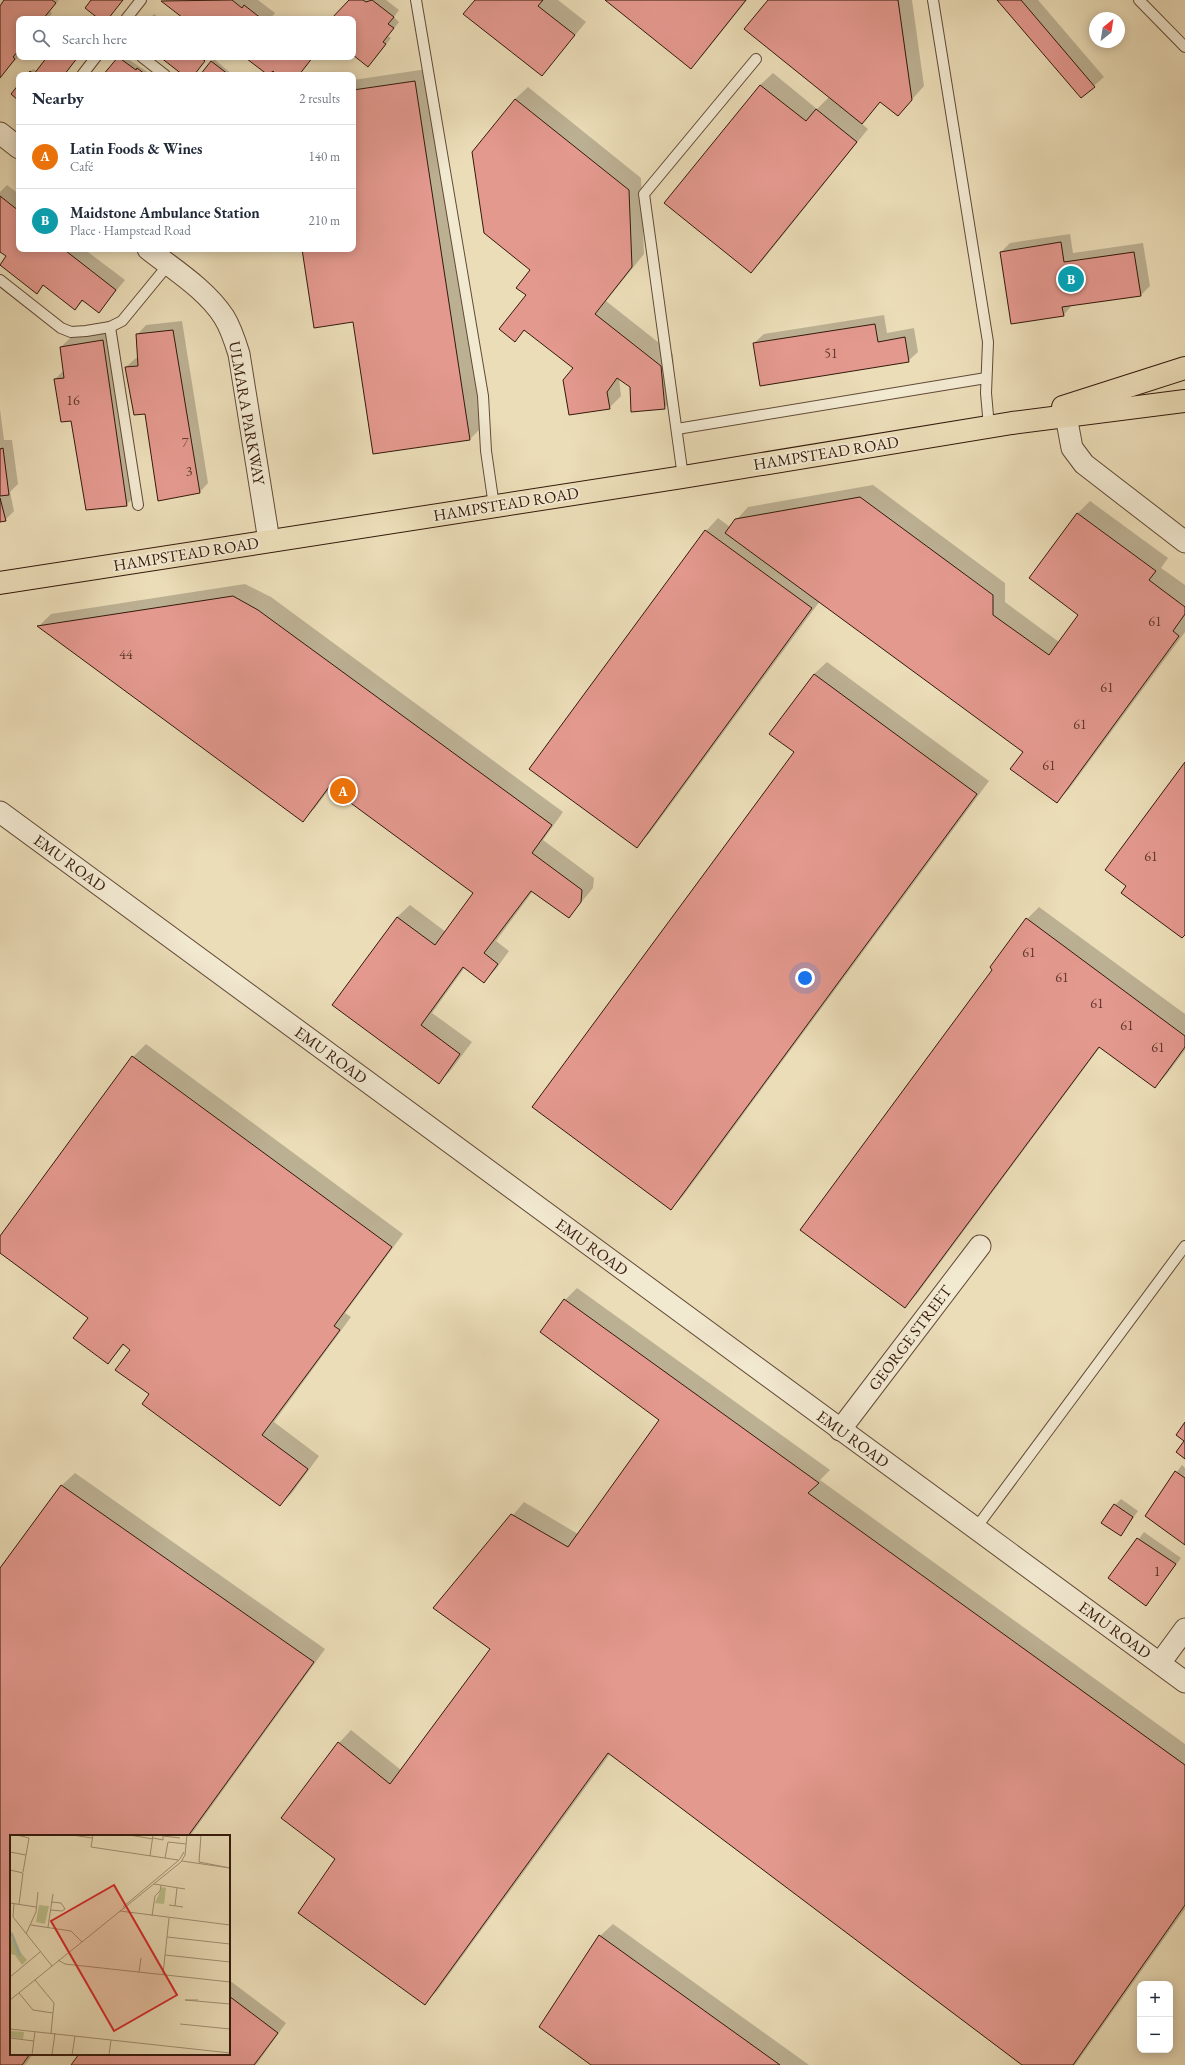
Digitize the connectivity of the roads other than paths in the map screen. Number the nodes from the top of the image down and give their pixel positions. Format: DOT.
graph roads {
  1 [pos="141,0"];
  2 [pos="416,0"];
  3 [pos="933,0"];
  4 [pos="1139,0"];
  5 [pos="128,16"];
  6 [pos="1185,47"];
  7 [pos="756,59"];
  8 [pos="94,60"];
  9 [pos="146,60"];
  10 [pos="84,72"];
  11 [pos="161,72"];
  12 [pos="152,252"];
  13 [pos="168,265"];
  14 [pos="0,280"];
  15 [pos="110,327"];
  16 [pos="1185,368"];
  17 [pos="986,378"];
  18 [pos="1185,401"];
  19 [pos="1066,416"];
  20 [pos="1012,423"];
  21 [pos="989,427"];
  22 [pos="677,429"];
  23 [pos="683,477"];
  24 [pos="138,505"];
  25 [pos="494,506"];
  26 [pos="269,541"];
  27 [pos="1185,542"];
  28 [pos="0,583"];
  29 [pos="0,812"];
  30 [pos="980,1246"];
  31 [pos="1185,1246"];
  32 [pos="840,1430"];
  33 [pos="976,1528"];
  34 [pos="1185,1629"];
  35 [pos="1160,1663"];
  36 [pos="1185,1682"];
  1 -- 5 [label="lane"];
  2 -- 25 [label="lane"];
  3 -- 17 [label="lane"];
  4 -- 6 [label="lane"];
  7 -- 22 [label="lane"];
  8 -- 10 [label="lane"];
  9 -- 11 [label="lane"];
  12 -- 13 [label="street, ULMARA PARKWAY"];
  13 -- 15 [label="lane"];
  13 -- 26 [label="street, ULMARA PARKWAY"];
  14 -- 15 [label="lane"];
  15 -- 24 [label="lane"];
  16 -- 20 [label="main road, HAMPSTEAD ROAD"];
  17 -- 21 [label="lane"];
  17 -- 22 [label="lane"];
  18 -- 19 [label="main road, HAMPSTEAD ROAD"];
  19 -- 20 [label="main road, HAMPSTEAD ROAD"];
  19 -- 27 [label="street"];
  20 -- 21 [label="main road, HAMPSTEAD ROAD"];
  21 -- 23 [label="main road, HAMPSTEAD ROAD"];
  22 -- 23 [label="lane"];
  23 -- 25 [label="main road, HAMPSTEAD ROAD"];
  25 -- 26 [label="main road, HAMPSTEAD ROAD"];
  26 -- 28 [label="main road, HAMPSTEAD ROAD"];
  29 -- 32 [label="street, EMU ROAD"];
  30 -- 32 [label="street, GEORGE STREET"];
  31 -- 33 [label="lane"];
  32 -- 33 [label="street, EMU ROAD"];
  33 -- 35 [label="street, EMU ROAD"];
  34 -- 35 [label="street"];
  35 -- 36 [label="street, EMU ROAD"];
}
